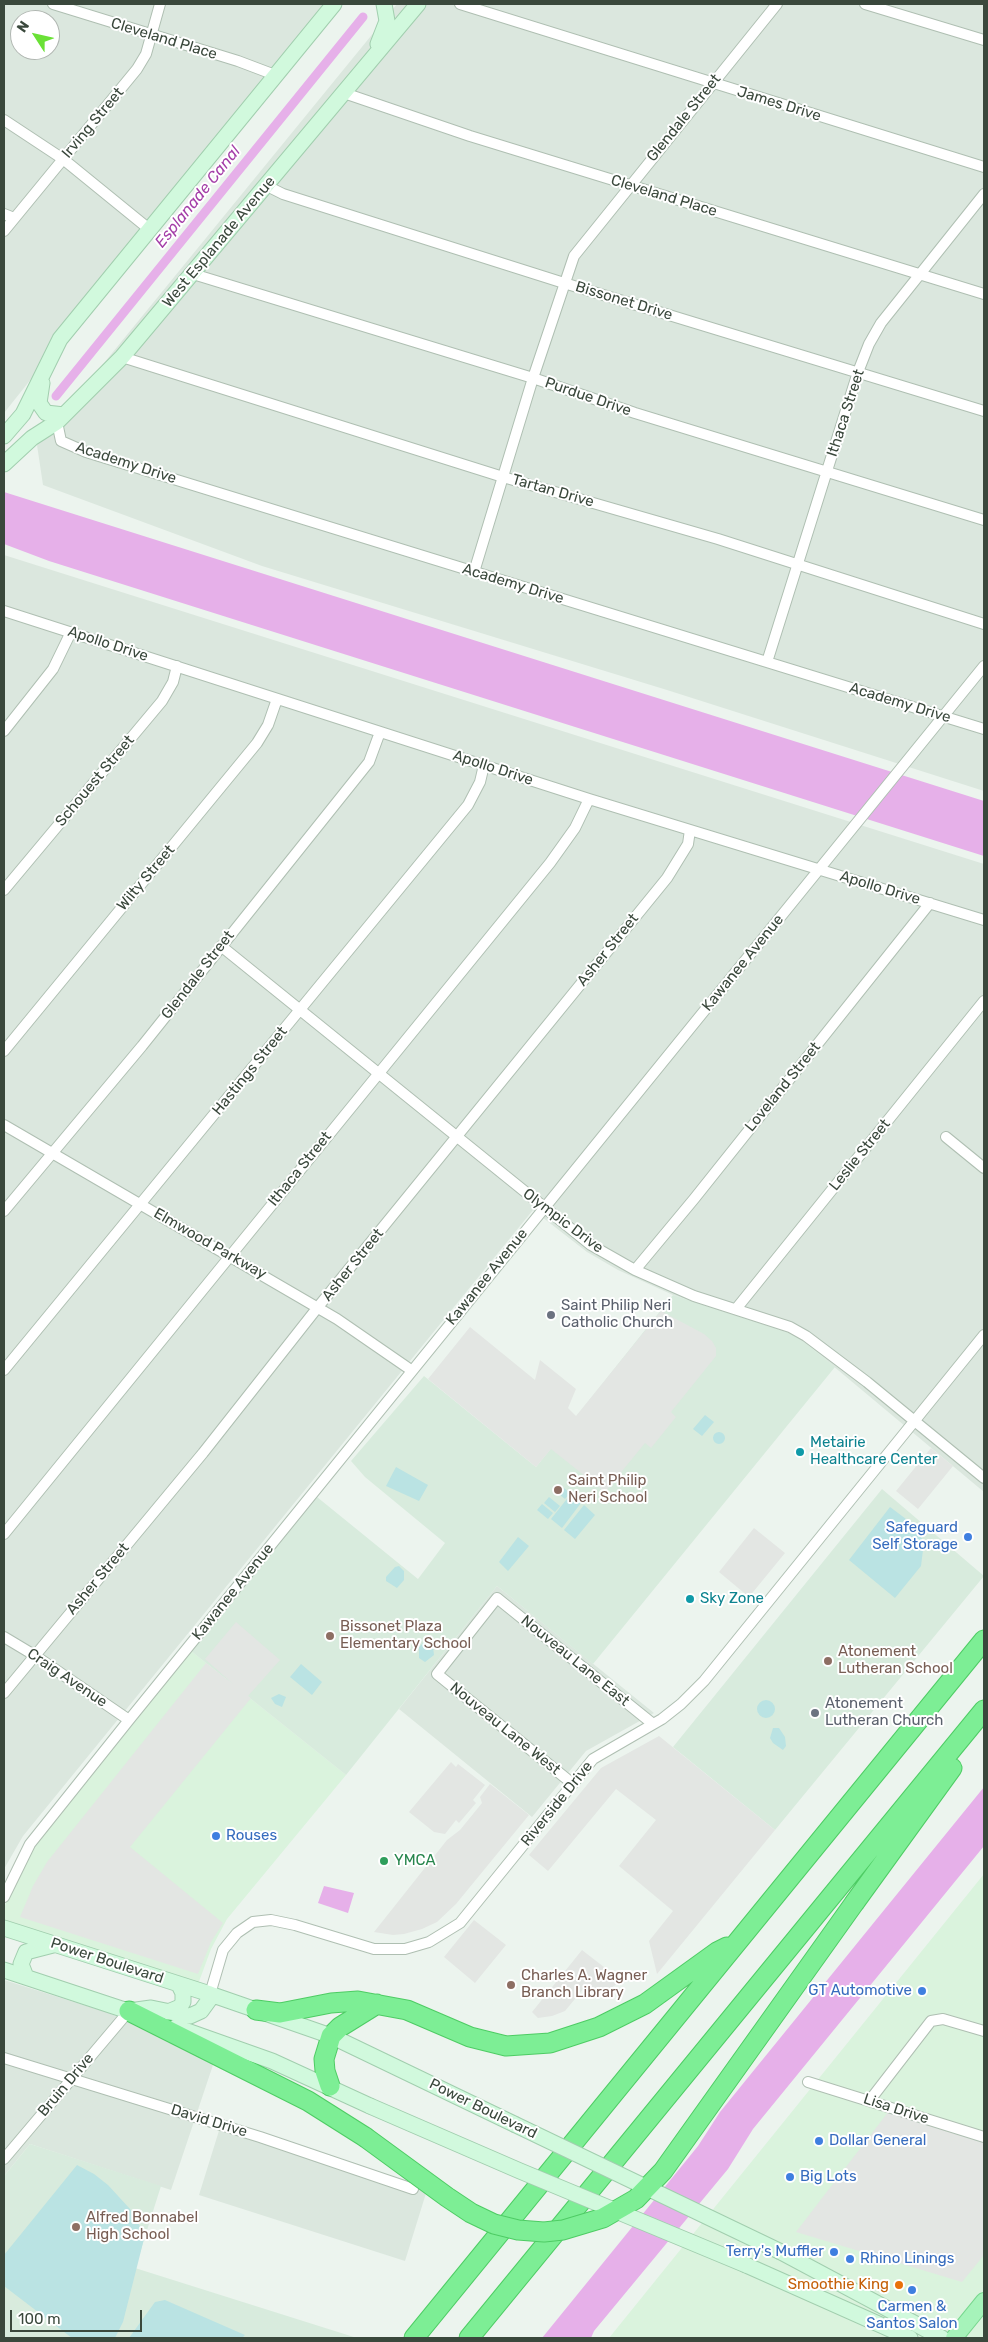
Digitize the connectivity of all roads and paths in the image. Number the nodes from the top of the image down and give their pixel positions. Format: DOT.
graph roads {
  1 [pos="53,4"];
  2 [pos="160,4"];
  3 [pos="334,4"];
  4 [pos="384,4"];
  5 [pos="418,4"];
  6 [pos="460,4"];
  7 [pos="777,4"];
  8 [pos="865,4"];
  9 [pos="152,36"];
  10 [pos="984,40"];
  11 [pos="373,57"];
  12 [pos="275,75"];
  13 [pos="712,83"];
  14 [pos="344,93"];
  15 [pos="4,120"];
  16 [pos="62,159"];
  17 [pos="984,166"];
  18 [pos="630,185"];
  19 [pos="266,186"];
  20 [pos="984,194"];
  21 [pos="4,214"];
  22 [pos="14,218"];
  23 [pos="149,229"];
  24 [pos="4,231"];
  25 [pos="920,273"];
  26 [pos="193,274"];
  27 [pos="564,282"];
  28 [pos="984,294"];
  29 [pos="122,357"];
  30 [pos="44,372"];
  31 [pos="858,372"];
  32 [pos="533,378"];
  33 [pos="984,411"];
  34 [pos="60,418"];
  35 [pos="4,436"];
  36 [pos="4,464"];
  37 [pos="827,472"];
  38 [pos="503,476"];
  39 [pos="984,520"];
  40 [pos="798,565"];
  41 [pos="474,572"];
  42 [pos="4,611"];
  43 [pos="984,624"];
  44 [pos="71,632"];
  45 [pos="767,662"];
  46 [pos="177,666"];
  47 [pos="984,666"];
  48 [pos="277,699"];
  49 [pos="944,715"];
  50 [pos="984,728"];
  51 [pos="4,731"];
  52 [pos="380,732"];
  53 [pos="484,765"];
  54 [pos="589,799"];
  55 [pos="690,830"];
  56 [pos="818,869"];
  57 [pos="4,890"];
  58 [pos="930,903"];
  59 [pos="984,920"];
  60 [pos="221,946"];
  61 [pos="984,1001"];
  62 [pos="300,1010"];
  63 [pos="4,1050"];
  64 [pos="377,1073"];
  65 [pos="4,1125"];
  66 [pos="457,1137"];
  67 [pos="946,1137"];
  68 [pos="52,1152"];
  69 [pos="984,1168"];
  70 [pos="141,1204"];
  71 [pos="543,1208"];
  72 [pos="4,1211"];
  73 [pos="230,1256"];
  74 [pos="635,1270"];
  75 [pos="318,1308"];
  76 [pos="736,1309"];
  77 [pos="984,1335"];
  78 [pos="4,1370"];
  79 [pos="411,1370"];
  80 [pos="914,1422"];
  81 [pos="984,1478"];
  82 [pos="4,1534"];
  83 [pos="4,1637"];
  84 [pos="984,1640"];
  85 [pos="34,1655"];
  86 [pos="437,1674"];
  87 [pos="4,1693"];
  88 [pos="984,1710"];
  89 [pos="129,1720"];
  90 [pos="984,1723"];
  91 [pos="653,1724"];
  92 [pos="573,1784"];
  93 [pos="4,1897"];
  94 [pos="4,1928"];
  95 [pos="738,1942"];
  96 [pos="57,1945"];
  97 [pos="4,1970"];
  98 [pos="26,1977"];
  99 [pos="179,1985"];
  100 [pos="210,1994"];
  101 [pos="377,2004"];
  102 [pos="256,2010"];
  103 [pos="129,2011"];
  104 [pos="168,2012"];
  105 [pos="984,2031"];
  106 [pos="331,2036"];
  107 [pos="4,2058"];
  108 [pos="71,2079"];
  109 [pos="808,2082"];
  110 [pos="330,2086"];
  111 [pos="870,2100"];
  112 [pos="984,2138"];
  113 [pos="4,2159"];
  114 [pos="413,2189"];
  115 [pos="787,2282"];
  116 [pos="850,2290"];
  117 [pos="984,2301"];
  118 [pos="414,2338"];
  119 [pos="469,2338"];
  120 [pos="910,2338"];
  121 [pos="942,2338"];
  122 [pos="954,2338"];
  1 -- 9 [label="street, Cleveland Place"];
  2 -- 9 [label="street, Irving Street"];
  3 -- 12 [label="main road"];
  4 -- 11 [label="main road"];
  5 -- 11 [label="main road, West Esplanade Avenue"];
  6 -- 13 [label="street, James Drive"];
  7 -- 13 [label="street, Glendale Street"];
  8 -- 10 [label="street"];
  9 -- 12 [label="street, Cleveland Place"];
  9 -- 16 [label="street, Irving Street"];
  11 -- 14 [label="main road, West Esplanade Avenue"];
  12 -- 23 [label="main road"];
  13 -- 17 [label="street, James Drive"];
  13 -- 18 [label="street, Glendale Street"];
  14 -- 18 [label="street, Cleveland Place"];
  14 -- 19 [label="main road, West Esplanade Avenue"];
  15 -- 16 [label="street"];
  16 -- 22 [label="street, Irving Street"];
  16 -- 23 [label="street"];
  18 -- 25 [label="street, Cleveland Place"];
  18 -- 27 [label="street, Glendale Street"];
  19 -- 26 [label="main road, West Esplanade Avenue"];
  19 -- 27 [label="street, Bissonet Drive"];
  20 -- 25 [label="street, Ithaca Street"];
  21 -- 22 [label="street"];
  22 -- 24 [label="street, Irving Street"];
  23 -- 30 [label="main road"];
  25 -- 28 [label="street, Cleveland Place"];
  25 -- 31 [label="street, Ithaca Street"];
  26 -- 29 [label="main road, West Esplanade Avenue"];
  26 -- 32 [label="street, Purdue Drive"];
  27 -- 31 [label="street, Bissonet Drive"];
  27 -- 32 [label="street, Glendale Street"];
  29 -- 34 [label="main road, West Esplanade Avenue"];
  29 -- 38 [label="street, Tartan Drive"];
  30 -- 34 [label="main road"];
  30 -- 35 [label="main road"];
  31 -- 33 [label="street, Bissonet Drive"];
  31 -- 37 [label="street, Ithaca Street"];
  32 -- 37 [label="street, Purdue Drive"];
  32 -- 38 [label="street, Glendale Street"];
  34 -- 36 [label="main road, West Esplanade Avenue"];
  34 -- 41 [label="street, Academy Drive"];
  37 -- 39 [label="street, Purdue Drive"];
  37 -- 40 [label="street, Ithaca Street"];
  38 -- 40 [label="street, Tartan Drive"];
  38 -- 41 [label="street, Glendale Street"];
  40 -- 43 [label="street, Tartan Drive"];
  40 -- 45 [label="street, Ithaca Street"];
  41 -- 45 [label="street, Academy Drive"];
  42 -- 44 [label="street, Apollo Drive"];
  44 -- 46 [label="street, Apollo Drive"];
  44 -- 51 [label="street"];
  45 -- 49 [label="street, Academy Drive"];
  46 -- 48 [label="street, Apollo Drive"];
  46 -- 57 [label="street, Schouest Street"];
  47 -- 49 [label="street, Kawanee Avenue"];
  48 -- 52 [label="street, Apollo Drive"];
  48 -- 63 [label="street, Wilty Street"];
  49 -- 50 [label="street, Academy Drive"];
  49 -- 56 [label="street, Kawanee Avenue"];
  52 -- 53 [label="street, Apollo Drive"];
  52 -- 60 [label="street, Glendale Street"];
  53 -- 54 [label="street, Apollo Drive"];
  53 -- 62 [label="street, Hastings Street"];
  54 -- 55 [label="street, Apollo Drive"];
  54 -- 64 [label="street, Ithaca Street"];
  55 -- 56 [label="street, Apollo Drive"];
  55 -- 66 [label="street, Asher Street"];
  56 -- 58 [label="street, Apollo Drive"];
  56 -- 71 [label="street, Kawanee Avenue"];
  58 -- 59 [label="street, Apollo Drive"];
  58 -- 74 [label="street, Loveland Street"];
  60 -- 62 [label="street, Olympic Drive"];
  60 -- 68 [label="street, Glendale Street"];
  61 -- 76 [label="street, Leslie Street"];
  62 -- 64 [label="street, Olympic Drive"];
  62 -- 70 [label="street, Hastings Street"];
  64 -- 66 [label="street, Olympic Drive"];
  64 -- 73 [label="street, Ithaca Street"];
  65 -- 68 [label="street, Elmwood Parkway"];
  66 -- 71 [label="street, Olympic Drive"];
  66 -- 75 [label="street, Asher Street"];
  67 -- 69 [label="street"];
  68 -- 70 [label="street, Elmwood Parkway"];
  68 -- 72 [label="street, Glendale Street"];
  70 -- 73 [label="street, Elmwood Parkway"];
  70 -- 78 [label="street, Hastings Street"];
  71 -- 74 [label="street, Olympic Drive"];
  71 -- 79 [label="street, Kawanee Avenue"];
  73 -- 75 [label="street, Elmwood Parkway"];
  73 -- 82 [label="street, Ithaca Street"];
  74 -- 76 [label="street, Olympic Drive"];
  75 -- 79 [label="street, Elmwood Parkway"];
  75 -- 85 [label="street, Asher Street"];
  76 -- 80 [label="street, Olympic Drive"];
  77 -- 80 [label="street, Riverside Drive"];
  79 -- 89 [label="street, Kawanee Avenue"];
  80 -- 81 [label="street, Olympic Drive"];
  80 -- 91 [label="street, Riverside Drive"];
  83 -- 85 [label="street, Craig Avenue"];
  84 -- 95 [label="highway"];
  85 -- 87 [label="street, Asher Street"];
  85 -- 89 [label="street, Craig Avenue"];
  86 -- 91 [label="street, Nouveau Lane East"];
  86 -- 92 [label="street, Nouveau Lane West"];
  88 -- 119 [label="highway"];
  89 -- 93 [label="street, Kawanee Avenue"];
  90 -- 103 [label="highway, bridge"];
  91 -- 92 [label="street, Riverside Drive"];
  92 -- 100 [label="street, Riverside Drive"];
  94 -- 96 [label="main road, Power Boulevard"];
  95 -- 101 [label="highway"];
  95 -- 118 [label="highway"];
  96 -- 98 [label="main road"];
  96 -- 99 [label="main road, Power Boulevard"];
  97 -- 98 [label="main road"];
  98 -- 103 [label="main road"];
  99 -- 100 [label="main road, Power Boulevard"];
  99 -- 104 [label="main road"];
  100 -- 102 [label="main road, Power Boulevard"];
  100 -- 104 [label="main road"];
  101 -- 102 [label="highway"];
  101 -- 106 [label="highway"];
  102 -- 106 [label="main road, Power Boulevard"];
  103 -- 104 [label="main road"];
  103 -- 108 [label="street, Bruin Drive"];
  103 -- 110 [label="main road"];
  105 -- 111 [label="street"];
  106 -- 110 [label="highway"];
  106 -- 116 [label="main road, Power Boulevard, bridge"];
  107 -- 108 [label="street, David Drive"];
  108 -- 113 [label="street, Bruin Drive"];
  108 -- 114 [label="street, David Drive"];
  109 -- 111 [label="street, Lisa Drive"];
  110 -- 115 [label="main road, bridge"];
  111 -- 112 [label="street, Lisa Drive"];
  115 -- 116 [label="main road"];
  115 -- 120 [label="main road"];
  116 -- 121 [label="main road, Power Boulevard"];
  117 -- 122 [label="main road"];
}
